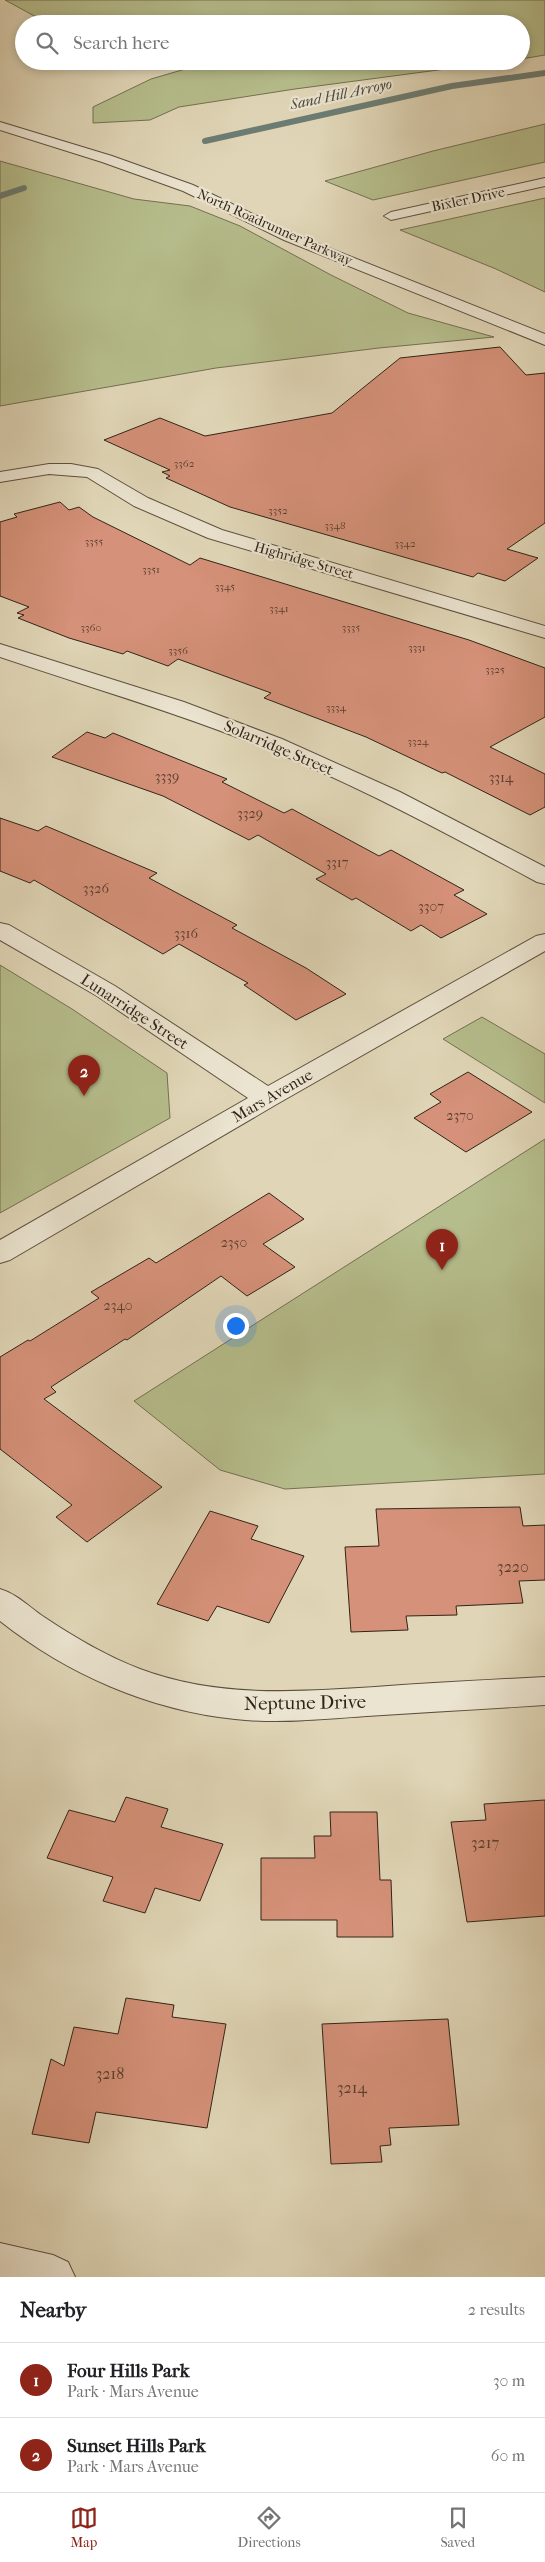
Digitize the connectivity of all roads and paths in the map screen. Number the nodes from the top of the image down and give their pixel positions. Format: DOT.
graph roads {
  1 [pos="0,126"];
  2 [pos="545,182"];
  3 [pos="391,216"];
  4 [pos="545,340"];
  5 [pos="0,477"];
  6 [pos="545,632"];
  7 [pos="0,650"];
  8 [pos="545,877"];
  9 [pos="0,930"];
  10 [pos="545,941"];
  11 [pos="267,1098"];
  12 [pos="0,1253"];
  13 [pos="0,1602"];
  14 [pos="545,1691"];
  15 [pos="0,2265"];
  16 [pos="53,2277"];
  1 -- 4 [label="street, North Roadrunner Parkway"];
  2 -- 3 [label="street, Bixler Drive"];
  5 -- 6 [label="street, Highridge Street"];
  7 -- 8 [label="street, Solarridge Street"];
  9 -- 11 [label="street, Lunarridge Street"];
  10 -- 11 [label="street, Mars Avenue"];
  11 -- 12 [label="street, Mars Avenue"];
  13 -- 14 [label="street, Neptune Drive"];
  15 -- 16 [label="street"];
}
